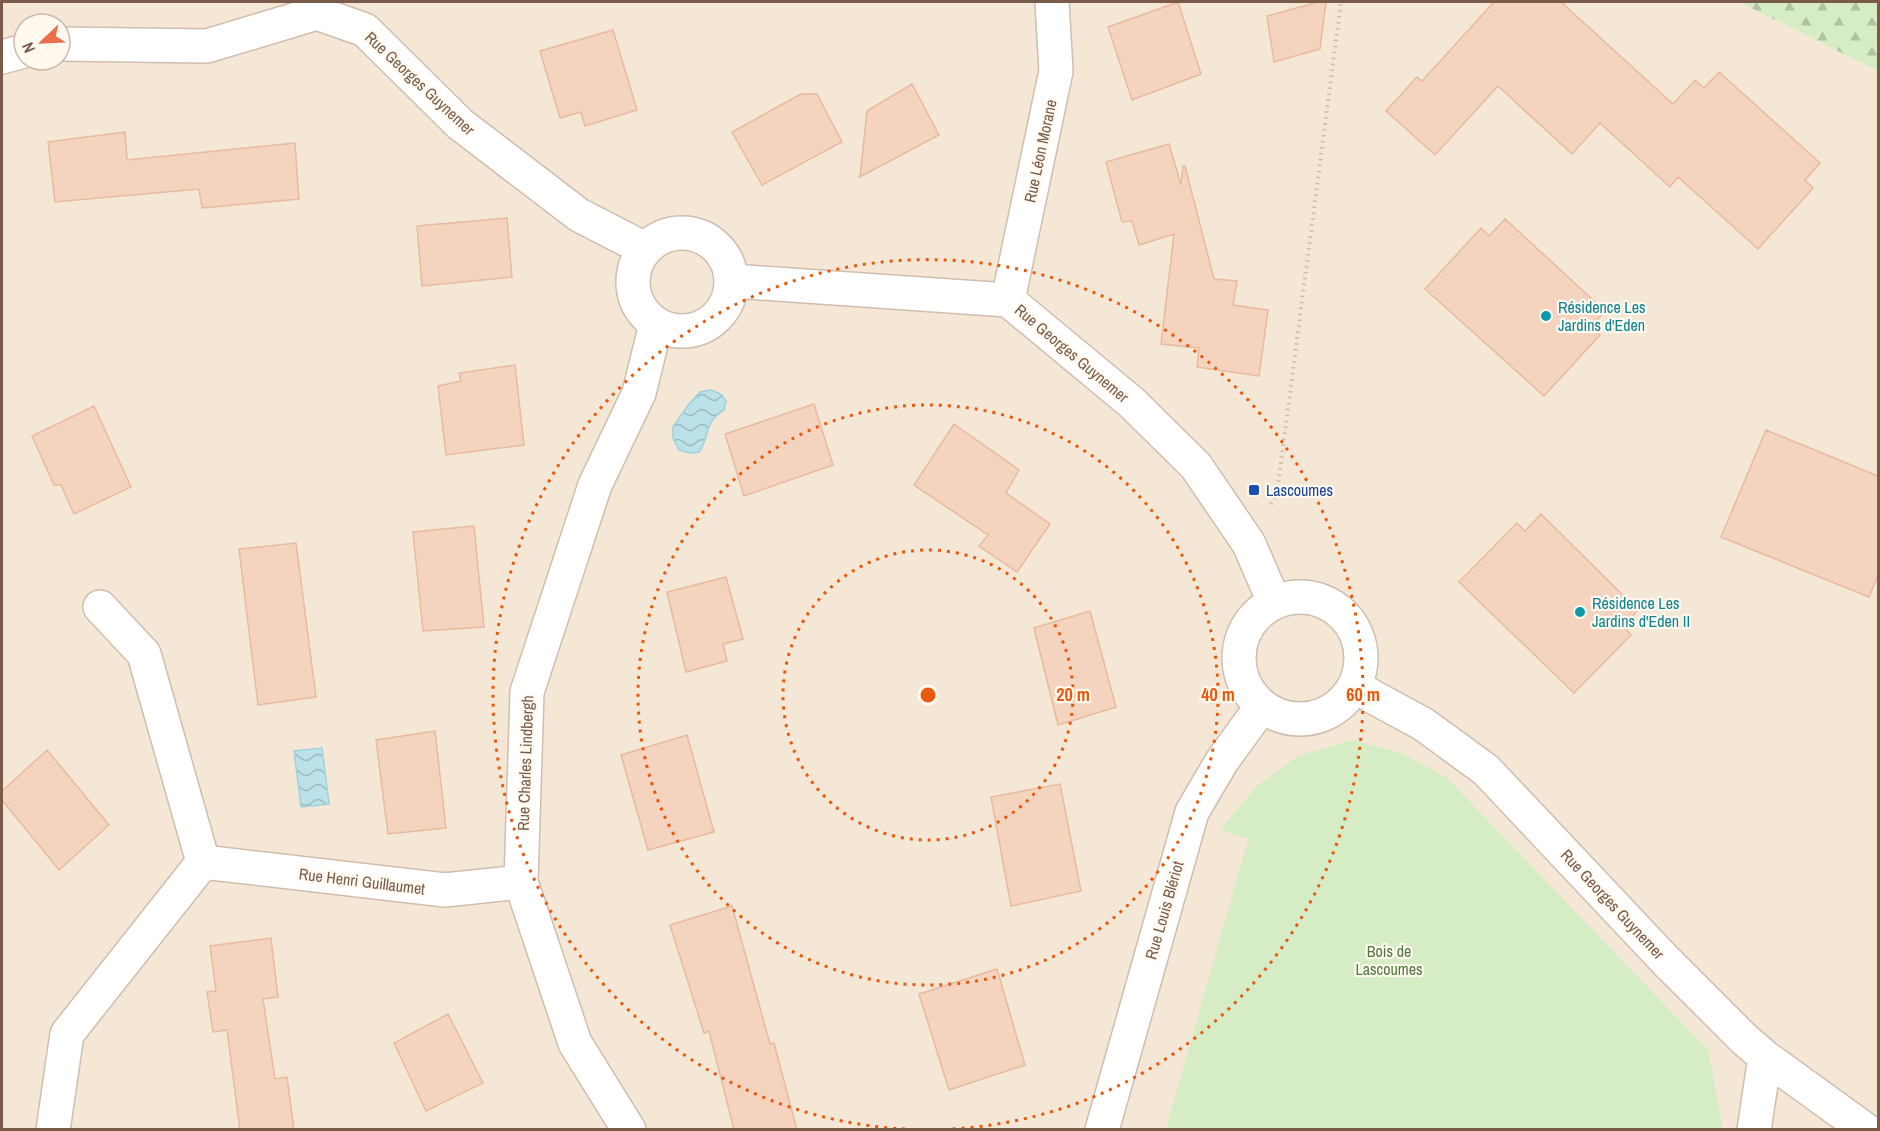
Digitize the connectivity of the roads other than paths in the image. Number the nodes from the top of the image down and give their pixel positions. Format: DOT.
graph roads {
  1 [pos="1052,2"];
  2 [pos="316,8"];
  3 [pos="72,44"];
  4 [pos="645,249"];
  5 [pos="732,281"];
  6 [pos="1008,300"];
  7 [pos="657,324"];
  8 [pos="1274,602"];
  9 [pos="100,607"];
  10 [pos="1356,686"];
  11 [pos="1262,706"];
  12 [pos="203,862"];
  13 [pos="521,882"];
  14 [pos="1765,1057"];
  15 [pos="52,1130"];
  16 [pos="629,1130"];
  17 [pos="1102,1130"];
  18 [pos="1754,1130"];
  19 [pos="1866,1130"];
  1 -- 6 [label="street, Rue Léon Morane"];
  2 -- 3 [label="street, Rue Georges Guynemer"];
  2 -- 4 [label="street, Rue Georges Guynemer"];
  4 -- 5 [label="street"];
  4 -- 7 [label="street"];
  5 -- 6 [label="street, Rue Georges Guynemer"];
  5 -- 7 [label="street"];
  6 -- 8 [label="street, Rue Georges Guynemer"];
  7 -- 13 [label="street, Rue Charles Lindbergh"];
  8 -- 10 [label="street"];
  8 -- 11 [label="street"];
  9 -- 12 [label="street"];
  10 -- 11 [label="street"];
  10 -- 14 [label="street, Rue Georges Guynemer"];
  11 -- 17 [label="street, Rue Louis Blériot"];
  12 -- 13 [label="street, Rue Henri Guillaumet"];
  12 -- 15 [label="street"];
  13 -- 16 [label="street, Rue Charles Lindbergh"];
  14 -- 18 [label="street"];
  14 -- 19 [label="street, Rue Georges Guynemer"];
}
